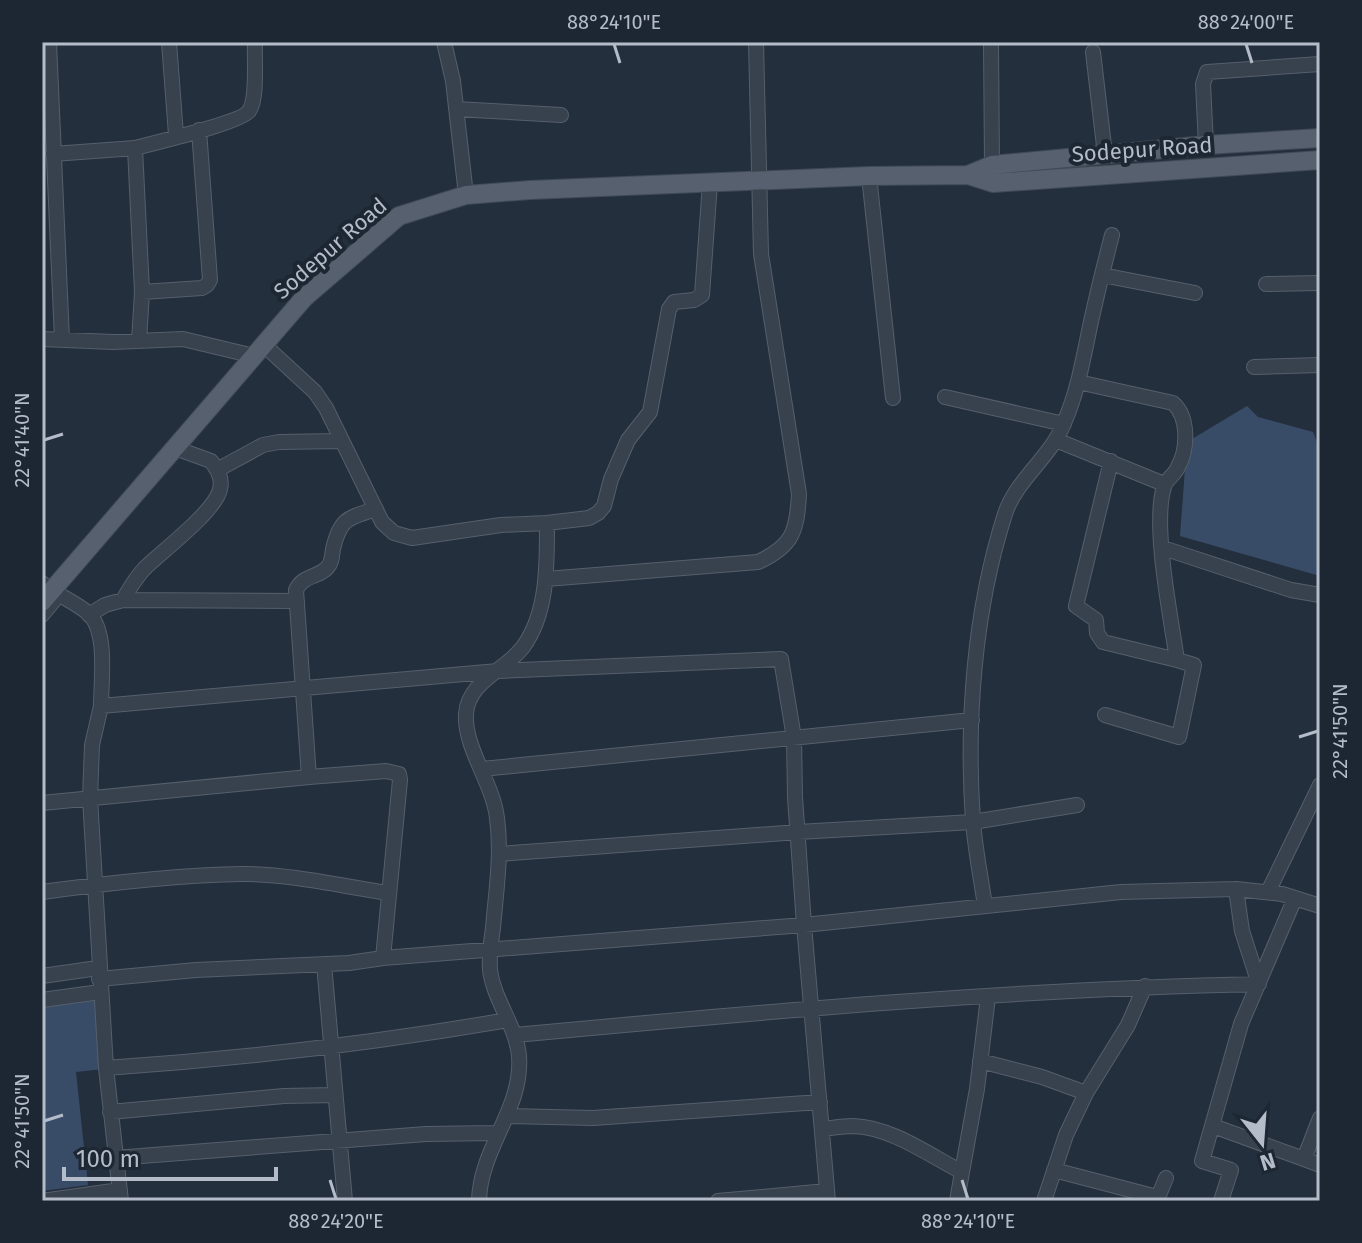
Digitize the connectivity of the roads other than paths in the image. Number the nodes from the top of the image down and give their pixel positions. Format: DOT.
graph roads {
  1 [pos="49,42"];
  2 [pos="169,42"];
  3 [pos="255,42"];
  4 [pos="444,42"];
  5 [pos="756,42"];
  6 [pos="991,42"];
  7 [pos="1093,52"];
  8 [pos="46,60"];
  9 [pos="1320,64"];
  10 [pos="456,109"];
  11 [pos="561,115"];
  12 [pos="199,130"];
  13 [pos="176,135"];
  14 [pos="1320,138"];
  15 [pos="1206,145"];
  16 [pos="1104,146"];
  17 [pos="135,148"];
  18 [pos="53,154"];
  19 [pos="1320,160"];
  20 [pos="992,174"];
  21 [pos="869,176"];
  22 [pos="761,180"];
  23 [pos="710,183"];
  24 [pos="466,195"];
  25 [pos="1112,235"];
  26 [pos="1102,275"];
  27 [pos="1320,283"];
  28 [pos="1266,284"];
  29 [pos="142,292"];
  30 [pos="1195,293"];
  31 [pos="42,339"];
  32 [pos="62,340"];
  33 [pos="139,341"];
  34 [pos="258,350"];
  35 [pos="1320,365"];
  36 [pos="1254,367"];
  37 [pos="1078,382"];
  38 [pos="945,397"];
  39 [pos="893,398"];
  40 [pos="1064,424"];
  41 [pos="1056,440"];
  42 [pos="342,441"];
  43 [pos="175,448"];
  44 [pos="1111,461"];
  45 [pos="217,470"];
  46 [pos="1164,484"];
  47 [pos="376,509"];
  48 [pos="547,523"];
  49 [pos="1163,548"];
  50 [pos="546,579"];
  51 [pos="48,593"];
  52 [pos="1320,595"];
  53 [pos="123,600"];
  54 [pos="297,601"];
  55 [pos="42,615"];
  56 [pos="89,615"];
  57 [pos="1177,660"];
  58 [pos="498,671"];
  59 [pos="303,687"];
  60 [pos="101,706"];
  61 [pos="1105,715"];
  62 [pos="972,720"];
  63 [pos="794,738"];
  64 [pos="482,769"];
  65 [pos="309,777"];
  66 [pos="1320,785"];
  67 [pos="90,798"];
  68 [pos="42,803"];
  69 [pos="1077,805"];
  70 [pos="973,822"];
  71 [pos="798,832"];
  72 [pos="499,854"];
  73 [pos="93,885"];
  74 [pos="1270,888"];
  75 [pos="1236,889"];
  76 [pos="42,892"];
  77 [pos="388,893"];
  78 [pos="1295,898"];
  79 [pos="985,906"];
  80 [pos="1320,906"];
  81 [pos="804,925"];
  82 [pos="491,950"];
  83 [pos="383,958"];
  84 [pos="324,964"];
  85 [pos="42,976"];
  86 [pos="99,979"];
  87 [pos="1259,984"];
  88 [pos="1145,986"];
  89 [pos="988,997"];
  90 [pos="42,1000"];
  91 [pos="813,1010"];
  92 [pos="508,1020"];
  93 [pos="515,1035"];
  94 [pos="331,1047"];
  95 [pos="980,1061"];
  96 [pos="106,1068"];
  97 [pos="1086,1093"];
  98 [pos="335,1095"];
  99 [pos="820,1102"];
  100 [pos="110,1112"];
  101 [pos="508,1116"];
  102 [pos="1320,1118"];
  103 [pos="1213,1126"];
  104 [pos="822,1129"];
  105 [pos="496,1133"];
  106 [pos="338,1140"];
  107 [pos="115,1158"];
  108 [pos="1304,1159"];
  109 [pos="1320,1165"];
  110 [pos="1054,1170"];
  111 [pos="962,1172"];
  112 [pos="1166,1178"];
  113 [pos="121,1196"];
  114 [pos="828,1196"];
  115 [pos="42,1201"];
  116 [pos="345,1201"];
  117 [pos="479,1201"];
  118 [pos="718,1201"];
  119 [pos="957,1201"];
  120 [pos="1044,1201"];
  121 [pos="1221,1201"];
  1 -- 8 [label="street"];
  2 -- 13 [label="street"];
  3 -- 12 [label="street"];
  4 -- 10 [label="street"];
  5 -- 22 [label="street"];
  6 -- 20 [label="street"];
  7 -- 16 [label="street"];
  8 -- 18 [label="street"];
  9 -- 15 [label="street"];
  10 -- 11 [label="street"];
  10 -- 24 [label="street"];
  12 -- 13 [label="street"];
  12 -- 29 [label="street"];
  13 -- 17 [label="street"];
  14 -- 15 [label="main road"];
  15 -- 20 [label="main road"];
  17 -- 18 [label="street"];
  17 -- 29 [label="street"];
  18 -- 32 [label="street"];
  19 -- 20 [label="main road, Sodepur Road"];
  20 -- 21 [label="main road, Sodepur Road"];
  21 -- 22 [label="main road, Sodepur Road"];
  21 -- 39 [label="street"];
  22 -- 23 [label="main road, Sodepur Road"];
  22 -- 50 [label="street"];
  23 -- 24 [label="main road, Sodepur Road"];
  23 -- 48 [label="street"];
  24 -- 34 [label="main road, Sodepur Road"];
  25 -- 26 [label="street"];
  26 -- 30 [label="street"];
  26 -- 37 [label="street"];
  27 -- 28 [label="street"];
  29 -- 33 [label="street"];
  31 -- 32 [label="street"];
  32 -- 33 [label="street"];
  33 -- 34 [label="street"];
  34 -- 42 [label="street"];
  34 -- 43 [label="main road, Sodepur Road"];
  35 -- 36 [label="street"];
  37 -- 40 [label="street"];
  37 -- 46 [label="street"];
  38 -- 40 [label="street"];
  40 -- 41 [label="street"];
  41 -- 44 [label="street"];
  41 -- 62 [label="street"];
  42 -- 45 [label="street"];
  42 -- 47 [label="street"];
  43 -- 45 [label="street"];
  43 -- 51 [label="main road, Sodepur Road"];
  44 -- 46 [label="street"];
  44 -- 57 [label="street"];
  45 -- 53 [label="street"];
  46 -- 49 [label="street"];
  47 -- 48 [label="street"];
  47 -- 54 [label="street"];
  48 -- 50 [label="street"];
  49 -- 52 [label="street"];
  49 -- 57 [label="street"];
  50 -- 58 [label="street"];
  51 -- 55 [label="street"];
  51 -- 56 [label="street"];
  53 -- 54 [label="street"];
  53 -- 56 [label="street"];
  54 -- 59 [label="street"];
  56 -- 60 [label="street"];
  57 -- 61 [label="street"];
  58 -- 59 [label="street"];
  58 -- 63 [label="street"];
  58 -- 64 [label="street"];
  59 -- 60 [label="street"];
  59 -- 65 [label="street"];
  60 -- 67 [label="street"];
  62 -- 63 [label="street"];
  62 -- 70 [label="street"];
  63 -- 64 [label="street"];
  63 -- 71 [label="street"];
  64 -- 72 [label="street"];
  65 -- 67 [label="street"];
  65 -- 77 [label="street"];
  66 -- 74 [label="street"];
  67 -- 68 [label="street"];
  67 -- 73 [label="street"];
  69 -- 70 [label="street"];
  70 -- 71 [label="street"];
  70 -- 79 [label="street"];
  71 -- 72 [label="street"];
  71 -- 81 [label="street"];
  72 -- 82 [label="street"];
  73 -- 76 [label="street"];
  73 -- 77 [label="street"];
  73 -- 86 [label="street"];
  74 -- 75 [label="street"];
  74 -- 78 [label="street"];
  75 -- 79 [label="street"];
  75 -- 87 [label="street"];
  77 -- 83 [label="street"];
  78 -- 80 [label="street"];
  78 -- 87 [label="street"];
  79 -- 81 [label="street"];
  81 -- 82 [label="street"];
  81 -- 91 [label="street"];
  82 -- 83 [label="street"];
  82 -- 92 [label="street"];
  83 -- 84 [label="street"];
  84 -- 86 [label="street"];
  84 -- 94 [label="street"];
  85 -- 86 [label="street"];
  86 -- 90 [label="street"];
  86 -- 96 [label="street"];
  87 -- 88 [label="street"];
  87 -- 103 [label="street"];
  88 -- 89 [label="street"];
  88 -- 97 [label="street"];
  89 -- 91 [label="street"];
  89 -- 95 [label="street"];
  91 -- 93 [label="street"];
  91 -- 99 [label="street"];
  92 -- 93 [label="street"];
  92 -- 94 [label="street"];
  93 -- 101 [label="street"];
  94 -- 96 [label="street"];
  94 -- 98 [label="street"];
  95 -- 97 [label="street"];
  95 -- 111 [label="street"];
  96 -- 100 [label="street"];
  97 -- 110 [label="street"];
  98 -- 100 [label="street"];
  98 -- 106 [label="street"];
  99 -- 101 [label="street"];
  99 -- 104 [label="street"];
  100 -- 107 [label="street"];
  101 -- 105 [label="street"];
  102 -- 108 [label="street"];
  103 -- 108 [label="street"];
  103 -- 121 [label="street"];
  104 -- 111 [label="street"];
  104 -- 114 [label="street"];
  105 -- 106 [label="street"];
  105 -- 117 [label="street"];
  106 -- 107 [label="street"];
  106 -- 116 [label="street"];
  107 -- 113 [label="street"];
  108 -- 109 [label="street"];
  110 -- 112 [label="street"];
  110 -- 120 [label="street"];
  111 -- 119 [label="street"];
  113 -- 115 [label="street"];
  114 -- 118 [label="street"];
}
